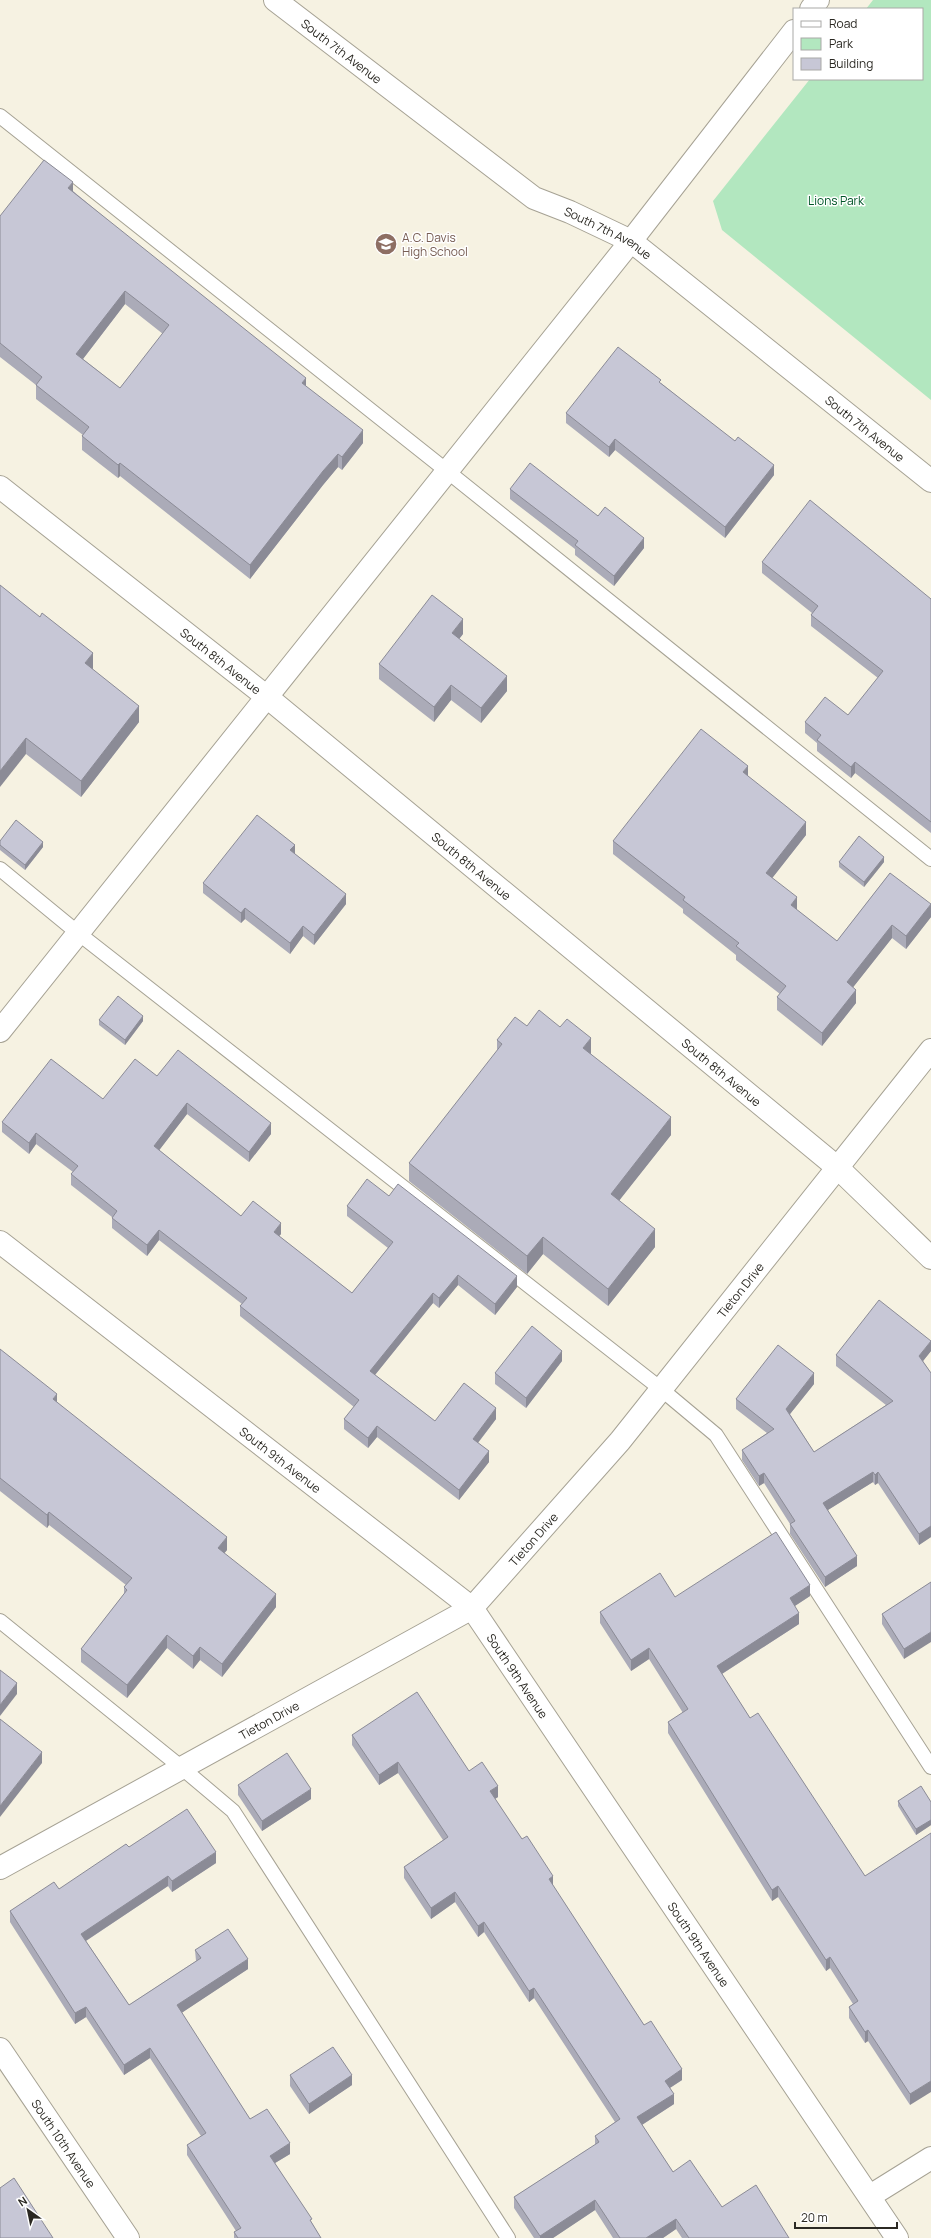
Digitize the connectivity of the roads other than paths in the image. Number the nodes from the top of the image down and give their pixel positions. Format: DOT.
graph roads {
  1 [pos="275,0"];
  2 [pos="818,0"];
  3 [pos="812,8"];
  4 [pos="793,32"];
  5 [pos="0,116"];
  6 [pos="631,241"];
  7 [pos="448,471"];
  8 [pos="931,481"];
  9 [pos="0,487"];
  10 [pos="266,697"];
  11 [pos="931,859"];
  12 [pos="0,869"];
  13 [pos="78,933"];
  14 [pos="0,1031"];
  15 [pos="931,1050"];
  16 [pos="838,1168"];
  17 [pos="0,1242"];
  18 [pos="931,1258"];
  19 [pos="661,1388"];
  20 [pos="472,1608"];
  21 [pos="0,1621"];
  22 [pos="931,1767"];
  23 [pos="182,1768"];
  24 [pos="0,1868"];
  25 [pos="0,2049"];
  26 [pos="931,2158"];
  27 [pos="870,2196"];
  28 [pos="128,2238"];
  29 [pos="508,2238"];
  30 [pos="897,2238"];
  1 -- 6 [label="street, South 7th Avenue"];
  2 -- 3 [label="street"];
  4 -- 6 [label="street"];
  5 -- 7 [label="lane"];
  6 -- 7 [label="street"];
  6 -- 8 [label="street, South 7th Avenue"];
  7 -- 10 [label="street"];
  7 -- 11 [label="lane"];
  9 -- 10 [label="street, South 8th Avenue"];
  10 -- 13 [label="street"];
  10 -- 16 [label="street, South 8th Avenue"];
  12 -- 13 [label="lane"];
  13 -- 14 [label="street"];
  13 -- 19 [label="lane"];
  15 -- 16 [label="street, Tieton Drive"];
  16 -- 18 [label="street, South 8th Avenue"];
  16 -- 19 [label="street, Tieton Drive"];
  17 -- 20 [label="street, South 9th Avenue"];
  19 -- 20 [label="street, Tieton Drive"];
  19 -- 22 [label="lane"];
  20 -- 23 [label="street, Tieton Drive"];
  20 -- 27 [label="street, South 9th Avenue"];
  21 -- 23 [label="lane"];
  23 -- 24 [label="street, Tieton Drive"];
  23 -- 29 [label="lane"];
  25 -- 28 [label="street, South 10th Avenue"];
  26 -- 27 [label="street"];
  27 -- 30 [label="street, South 9th Avenue"];
}
